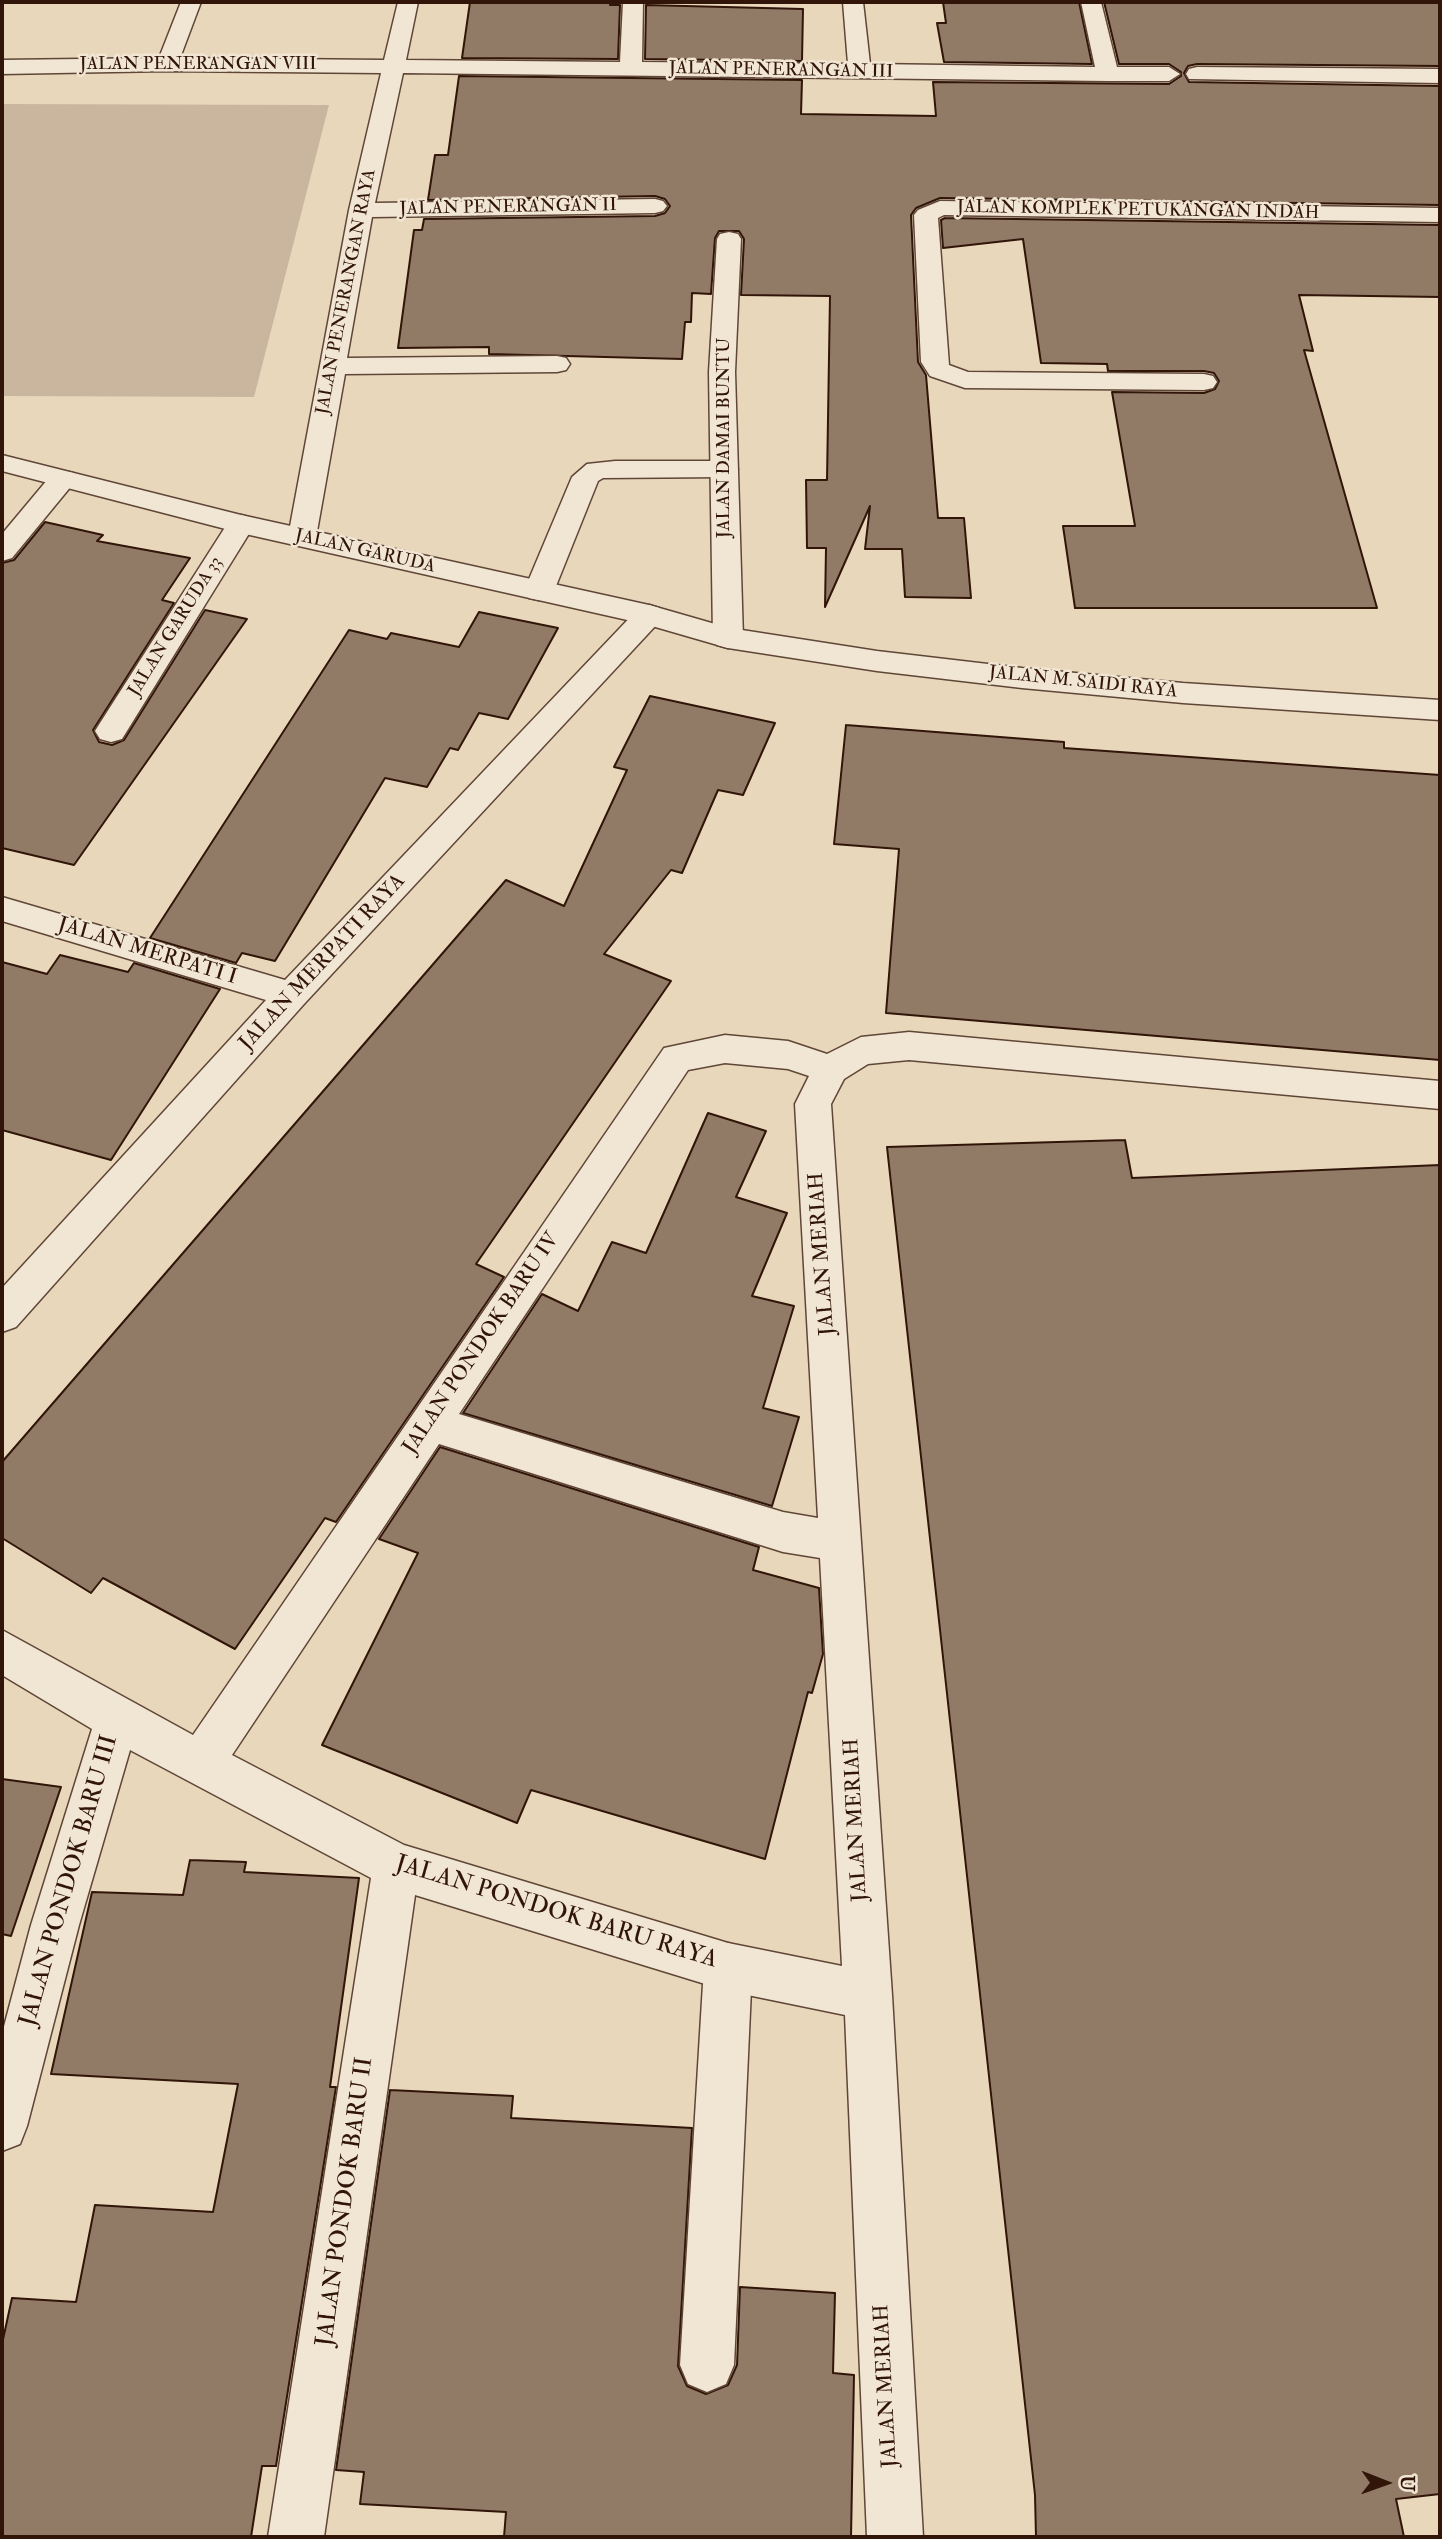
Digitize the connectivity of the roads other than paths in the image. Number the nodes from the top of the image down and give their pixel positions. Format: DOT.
graph roads {
  1 [pos="191,2"];
  2 [pos="408,2"];
  3 [pos="633,2"];
  4 [pos="853,2"];
  5 [pos="1091,2"];
  6 [pos="396,56"];
  7 [pos="167,64"];
  8 [pos="2,67"];
  9 [pos="631,68"];
  10 [pos="860,73"];
  11 [pos="1108,74"];
  12 [pos="1169,74"];
  13 [pos="1197,74"];
  14 [pos="1440,76"];
  15 [pos="655,206"];
  16 [pos="361,210"];
  17 [pos="1440,215"];
  18 [pos="729,239"];
  19 [pos="557,364"];
  20 [pos="332,366"];
  21 [pos="1204,382"];
  22 [pos="2,463"];
  23 [pos="724,469"];
  24 [pos="63,479"];
  25 [pos="241,524"];
  26 [pos="302,537"];
  27 [pos="2,552"];
  28 [pos="539,591"];
  29 [pos="649,615"];
  30 [pos="728,638"];
  31 [pos="1440,710"];
  32 [pos="111,731"];
  33 [pos="2,909"];
  34 [pos="292,995"];
  35 [pos="822,1086"];
  36 [pos="1437,1103"];
  37 [pos="2,1315"];
  38 [pos="429,1423"];
  39 [pos="840,1542"];
  40 [pos="2,1651"];
  41 [pos="117,1718"];
  42 [pos="201,1762"];
  43 [pos="396,1866"];
  44 [pos="728,1967"];
  45 [pos="868,1995"];
  46 [pos="2,2126"];
  47 [pos="706,2365"];
  48 [pos="296,2537"];
  49 [pos="895,2537"];
  1 -- 7 [label="street"];
  2 -- 6 [label="street, JALAN PENERANGAN RAYA"];
  3 -- 9 [label="street"];
  4 -- 10 [label="street"];
  5 -- 11 [label="street"];
  6 -- 7 [label="street, JALAN PENERANGAN VIII"];
  6 -- 9 [label="street, JALAN PENERANGAN III"];
  6 -- 16 [label="street, JALAN PENERANGAN RAYA"];
  7 -- 8 [label="street, JALAN PENERANGAN VIII"];
  9 -- 10 [label="street, JALAN PENERANGAN III"];
  10 -- 11 [label="street, JALAN PENERANGAN III"];
  11 -- 12 [label="street, JALAN PENERANGAN III"];
  13 -- 14 [label="street"];
  15 -- 16 [label="street, JALAN PENERANGAN II"];
  16 -- 20 [label="street, JALAN PENERANGAN RAYA"];
  17 -- 21 [label="street, JALAN KOMPLEK PETUKANGAN INDAH"];
  18 -- 23 [label="street, JALAN DAMAI BUNTU"];
  19 -- 20 [label="street"];
  20 -- 26 [label="street, JALAN PENERANGAN RAYA"];
  22 -- 24 [label="street, JALAN GARUDA"];
  23 -- 28 [label="street"];
  23 -- 30 [label="street, JALAN DAMAI BUNTU"];
  24 -- 25 [label="street, JALAN GARUDA"];
  24 -- 27 [label="street"];
  25 -- 26 [label="street, JALAN GARUDA"];
  25 -- 32 [label="street, JALAN GARUDA 33"];
  26 -- 28 [label="street, JALAN GARUDA"];
  28 -- 29 [label="street, JALAN GARUDA"];
  29 -- 30 [label="street, JALAN GARUDA"];
  29 -- 34 [label="street, JALAN MERPATI RAYA"];
  30 -- 31 [label="street, JALAN M. SAIDI RAYA"];
  33 -- 34 [label="street, JALAN MERPATI I"];
  34 -- 37 [label="street, JALAN MERPATI RAYA"];
  35 -- 36 [label="street"];
  35 -- 38 [label="street, JALAN PONDOK BARU IV"];
  35 -- 39 [label="street, JALAN MERIAH"];
  38 -- 39 [label="street"];
  38 -- 42 [label="street, JALAN PONDOK BARU IV"];
  39 -- 45 [label="street, JALAN MERIAH"];
  40 -- 41 [label="street, JALAN PONDOK BARU RAYA"];
  41 -- 42 [label="street, JALAN PONDOK BARU RAYA"];
  41 -- 46 [label="street, JALAN PONDOK BARU III"];
  42 -- 43 [label="street, JALAN PONDOK BARU RAYA"];
  43 -- 44 [label="street, JALAN PONDOK BARU RAYA"];
  43 -- 48 [label="street, JALAN PONDOK BARU II"];
  44 -- 45 [label="street, JALAN PONDOK BARU RAYA"];
  44 -- 47 [label="street"];
  45 -- 49 [label="street, JALAN MERIAH"];
}
